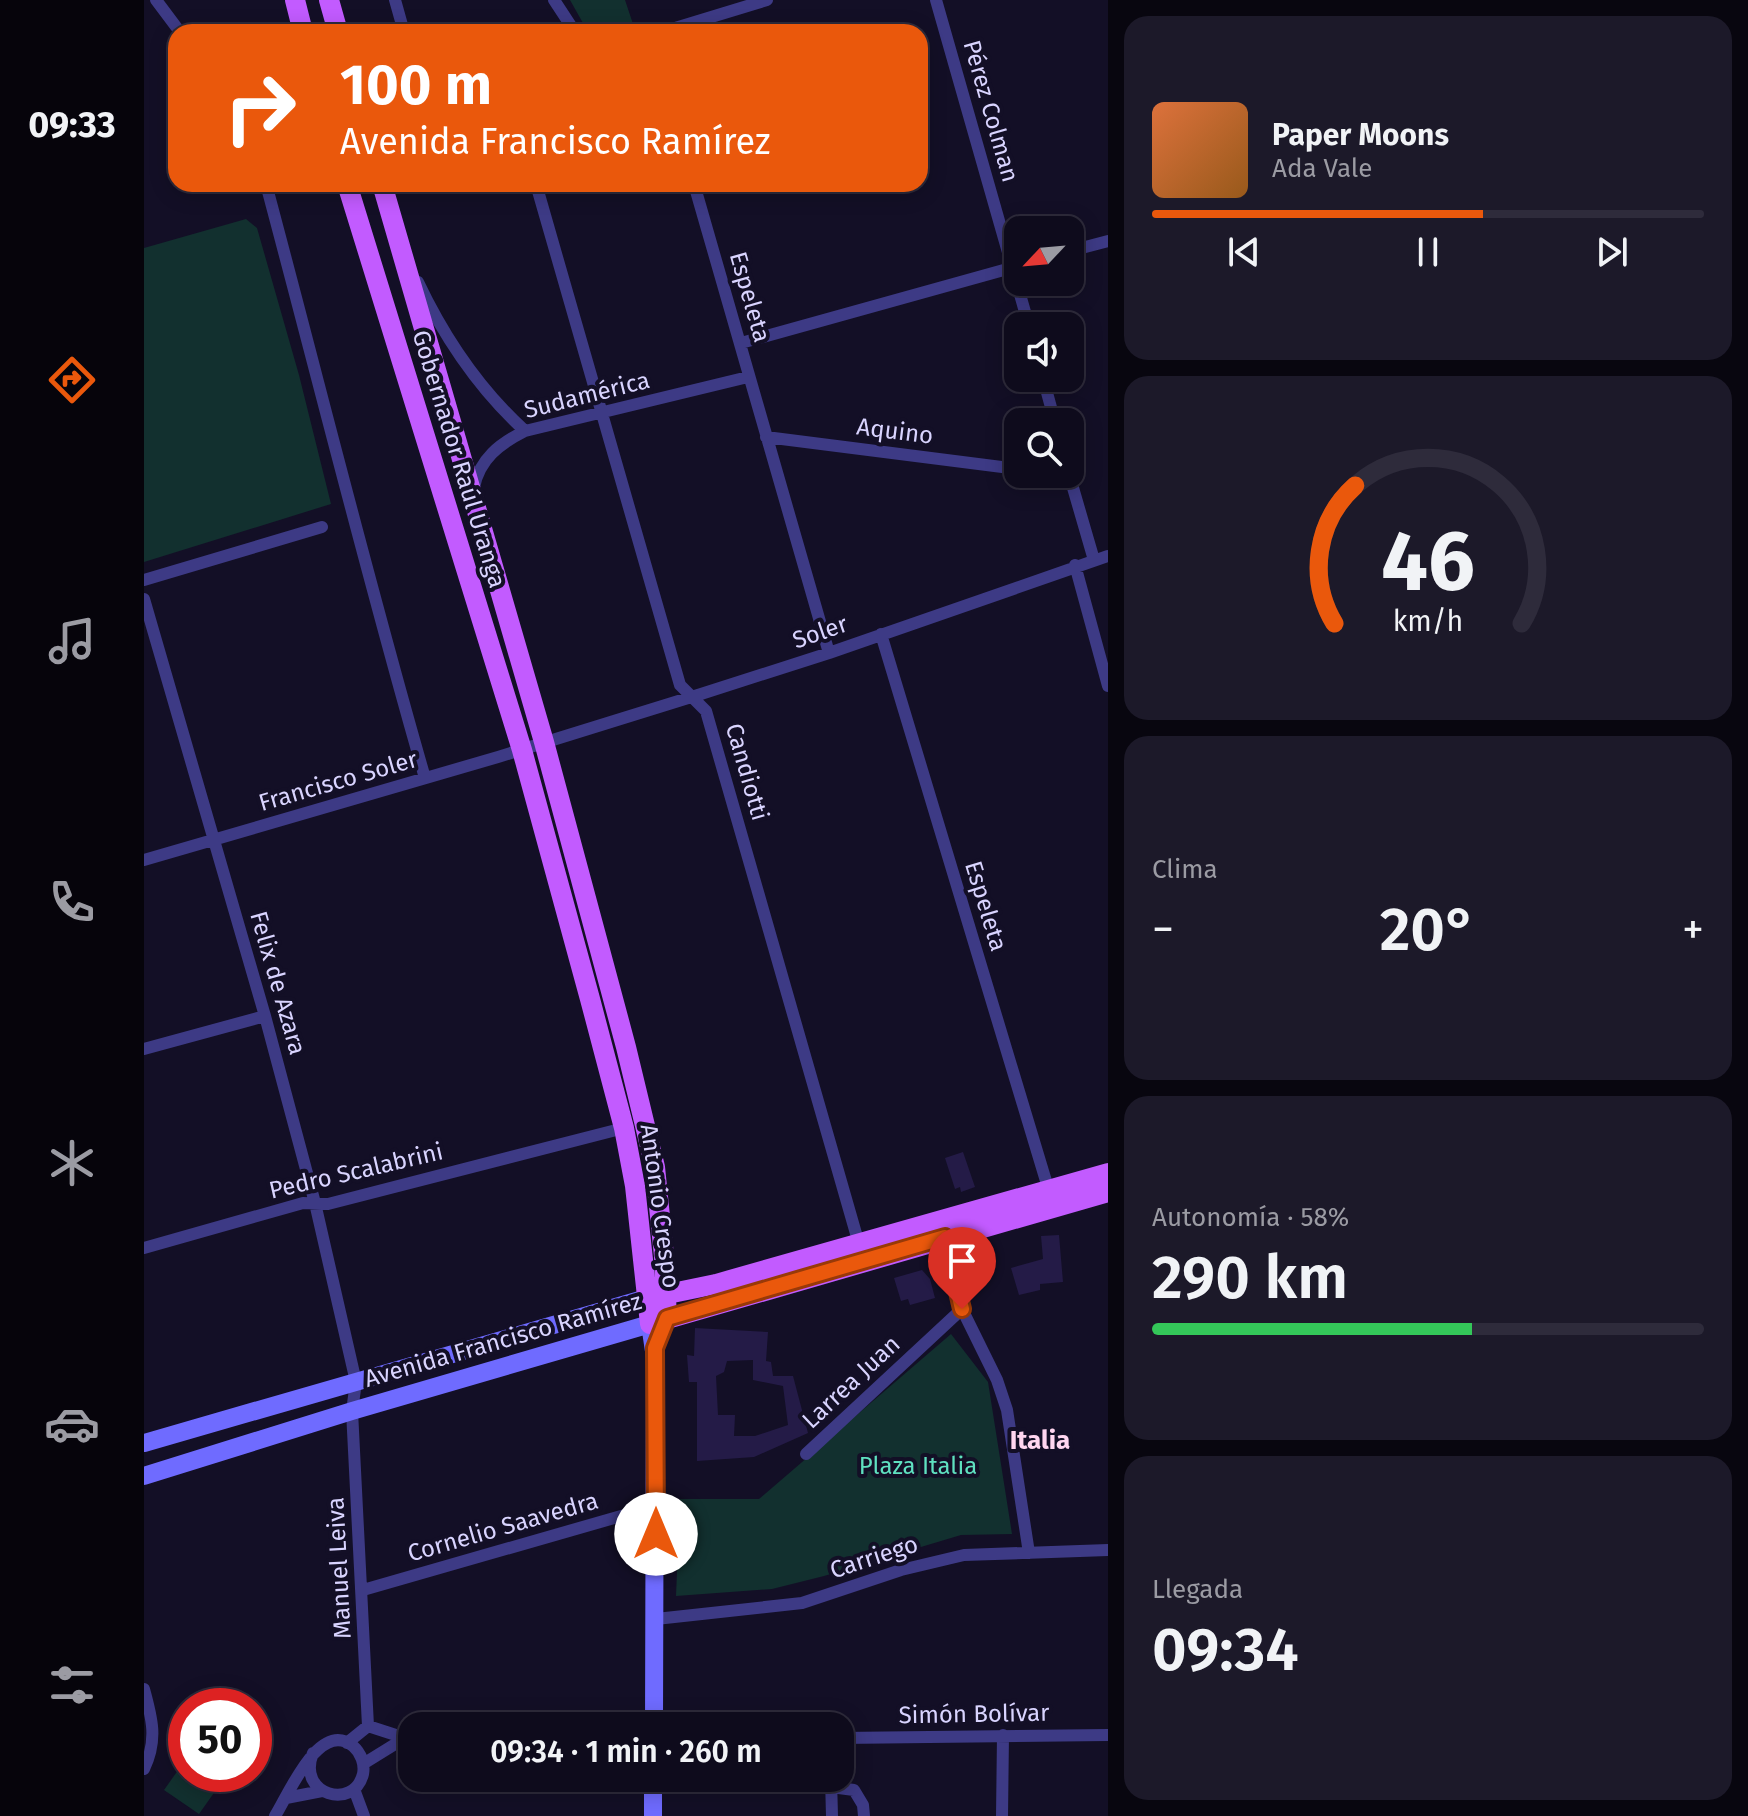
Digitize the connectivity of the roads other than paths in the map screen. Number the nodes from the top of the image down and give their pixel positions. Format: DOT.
graph roads {
  1 [pos="156,0"];
  2 [pos="295,0"];
  3 [pos="329,0"];
  4 [pos="395,0"];
  5 [pos="554,0"];
  6 [pos="767,0"];
  7 [pos="936,0"];
  8 [pos="722,6"];
  9 [pos="174,24"];
  10 [pos="301,24"];
  11 [pos="336,24"];
  12 [pos="402,24"];
  13 [pos="570,24"];
  14 [pos="680,24"];
  15 [pos="268,192"];
  16 [pos="349,192"];
  17 [pos="384,192"];
  18 [pos="538,192"];
  19 [pos="696,192"];
  20 [pos="1004,226"];
  21 [pos="395,232"];
  22 [pos="1108,241"];
  23 [pos="1084,247"];
  24 [pos="1004,269"];
  25 [pos="741,343"];
  26 [pos="748,377"];
  27 [pos="602,415"];
  28 [pos="525,431"];
  29 [pos="766,437"];
  30 [pos="1004,467"];
  31 [pos="1070,488"];
  32 [pos="471,498"];
  33 [pos="322,527"];
  34 [pos="1108,556"];
  35 [pos="1094,560"];
  36 [pos="1075,565"];
  37 [pos="144,580"];
  38 [pos="144,599"];
  39 [pos="881,634"];
  40 [pos="829,653"];
  41 [pos="1108,686"];
  42 [pos="691,697"];
  43 [pos="544,742"];
  44 [pos="522,750"];
  45 [pos="425,778"];
  46 [pos="214,840"];
  47 [pos="144,860"];
  48 [pos="265,1016"];
  49 [pos="144,1049"];
  50 [pos="624,1128"];
  51 [pos="1108,1173"];
  52 [pos="1049,1191"];
  53 [pos="1108,1192"];
  54 [pos="315,1203"];
  55 [pos="945,1237"];
  56 [pos="859,1244"];
  57 [pos="144,1248"];
  58 [pos="656,1296"];
  59 [pos="962,1309"];
  60 [pos="658,1321"];
  61 [pos="356,1382"];
  62 [pos="352,1411"];
  63 [pos="144,1443"];
  64 [pos="806,1454"];
  65 [pos="144,1476"];
  66 [pos="656,1506"];
  67 [pos="1108,1550"];
  68 [pos="1029,1553"];
  69 [pos="363,1590"];
  70 [pos="656,1619"];
  71 [pos="144,1689"];
  72 [pos="654,1712"];
  73 [pos="368,1726"];
  74 [pos="398,1735"];
  75 [pos="1003,1735"];
  76 [pos="1108,1735"];
  77 [pos="854,1738"];
  78 [pos="149,1742"];
  79 [pos="347,1743"];
  80 [pos="398,1744"];
  81 [pos="313,1753"];
  82 [pos="363,1764"];
  83 [pos="144,1769"];
  84 [pos="354,1789"];
  85 [pos="854,1790"];
  86 [pos="322,1791"];
  87 [pos="653,1792"];
  88 [pos="831,1792"];
  89 [pos="286,1798"];
  90 [pos="275,1816"];
  91 [pos="364,1816"];
  92 [pos="653,1816"];
  93 [pos="832,1816"];
  94 [pos="864,1816"];
  95 [pos="1002,1816"];
  1 -- 9 [label="street"];
  2 -- 10 [label="main road"];
  3 -- 11 [label="main road"];
  4 -- 12 [label="street"];
  5 -- 13 [label="street"];
  6 -- 8 [label="street"];
  7 -- 20 [label="street, Pérez Colman"];
  8 -- 14 [label="street"];
  15 -- 45 [label="street"];
  16 -- 44 [label="main road, Gobernador Raúl Uranga"];
  17 -- 21 [label="main road, Gobernador Raúl Uranga"];
  18 -- 27 [label="street, Candiotti"];
  19 -- 25 [label="street, Espeleta"];
  21 -- 28 [label="street"];
  21 -- 32 [label="main road, Gobernador Raúl Uranga"];
  22 -- 23 [label="street"];
  24 -- 25 [label="street"];
  25 -- 26 [label="street, Espeleta"];
  26 -- 27 [label="street, Sudamérica"];
  26 -- 29 [label="street, Espeleta"];
  27 -- 28 [label="street, Sudamérica"];
  27 -- 42 [label="street, Candiotti"];
  28 -- 32 [label="street, Sudamérica"];
  29 -- 30 [label="street, Aquino"];
  29 -- 40 [label="street, Espeleta"];
  31 -- 35 [label="street"];
  32 -- 43 [label="main road, Gobernador Raúl Uranga"];
  33 -- 37 [label="street"];
  34 -- 35 [label="street, Soler"];
  35 -- 36 [label="street, Soler"];
  36 -- 39 [label="street, Soler"];
  36 -- 41 [label="street"];
  38 -- 46 [label="street, Felix de Azara"];
  39 -- 40 [label="street, Soler"];
  39 -- 52 [label="street, Espeleta"];
  40 -- 42 [label="street, Soler"];
  42 -- 43 [label="street, Soler"];
  42 -- 56 [label="street, Candiotti"];
  43 -- 44 [label="street, Francisco Soler"];
  43 -- 58 [label="main road, Antonio Crespo"];
  44 -- 45 [label="street, Francisco Soler"];
  44 -- 50 [label="main road, Antonio Crespo"];
  45 -- 46 [label="street, Francisco Soler"];
  46 -- 47 [label="street, Francisco Soler"];
  46 -- 48 [label="street, Felix de Azara"];
  48 -- 49 [label="street"];
  48 -- 54 [label="street, Felix de Azara"];
  50 -- 54 [label="street, Pedro Scalabrini"];
  50 -- 58 [label="main road, Antonio Crespo"];
  51 -- 52 [label="main road, Avenida Francisco Ramírez"];
  52 -- 56 [label="main road, Avenida Francisco Ramírez"];
  53 -- 55 [label="main road, Avenida Francisco Ramírez"];
  54 -- 57 [label="street, Pedro Scalabrini"];
  54 -- 61 [label="street, Felix de Azara"];
  55 -- 59 [label="street"];
  55 -- 60 [label="main road, Avenida Francisco Ramírez"];
  56 -- 58 [label="main road, Avenida Francisco Ramírez"];
  58 -- 60 [label="main road, Antonio Crespo"];
  58 -- 61 [label="street, Avenida Francisco Ramírez"];
  59 -- 64 [label="street, Larrea Juan"];
  59 -- 68 [label="street"];
  60 -- 62 [label="street, Avenida Francisco Ramírez"];
  60 -- 66 [label="street, Antonio Crespo"];
  61 -- 62 [label="street, Manuel Leiva"];
  61 -- 63 [label="street, Avenida Francisco Ramírez"];
  62 -- 65 [label="street, Avenida Francisco Ramírez"];
  62 -- 69 [label="street, Manuel Leiva"];
  66 -- 69 [label="street, Cornelio Saavedra"];
  66 -- 70 [label="street"];
  67 -- 68 [label="street, Carriego"];
  68 -- 70 [label="street, Carriego"];
  69 -- 73 [label="street, Manuel Leiva"];
  70 -- 72 [label="street"];
  71 -- 78 [label="street"];
  73 -- 74 [label="street"];
  73 -- 79 [label="street"];
  75 -- 76 [label="street, Simón Bolívar"];
  75 -- 77 [label="street, Simón Bolívar"];
  75 -- 95 [label="street"];
  78 -- 83 [label="street"];
  79 -- 81 [label="street"];
  79 -- 82 [label="street"];
  80 -- 82 [label="street"];
  81 -- 86 [label="street"];
  81 -- 89 [label="street"];
  82 -- 84 [label="street"];
  84 -- 86 [label="street"];
  84 -- 91 [label="street"];
  85 -- 94 [label="street"];
  86 -- 89 [label="street"];
  87 -- 92 [label="street"];
  88 -- 93 [label="street"];
  89 -- 90 [label="street"];
}
